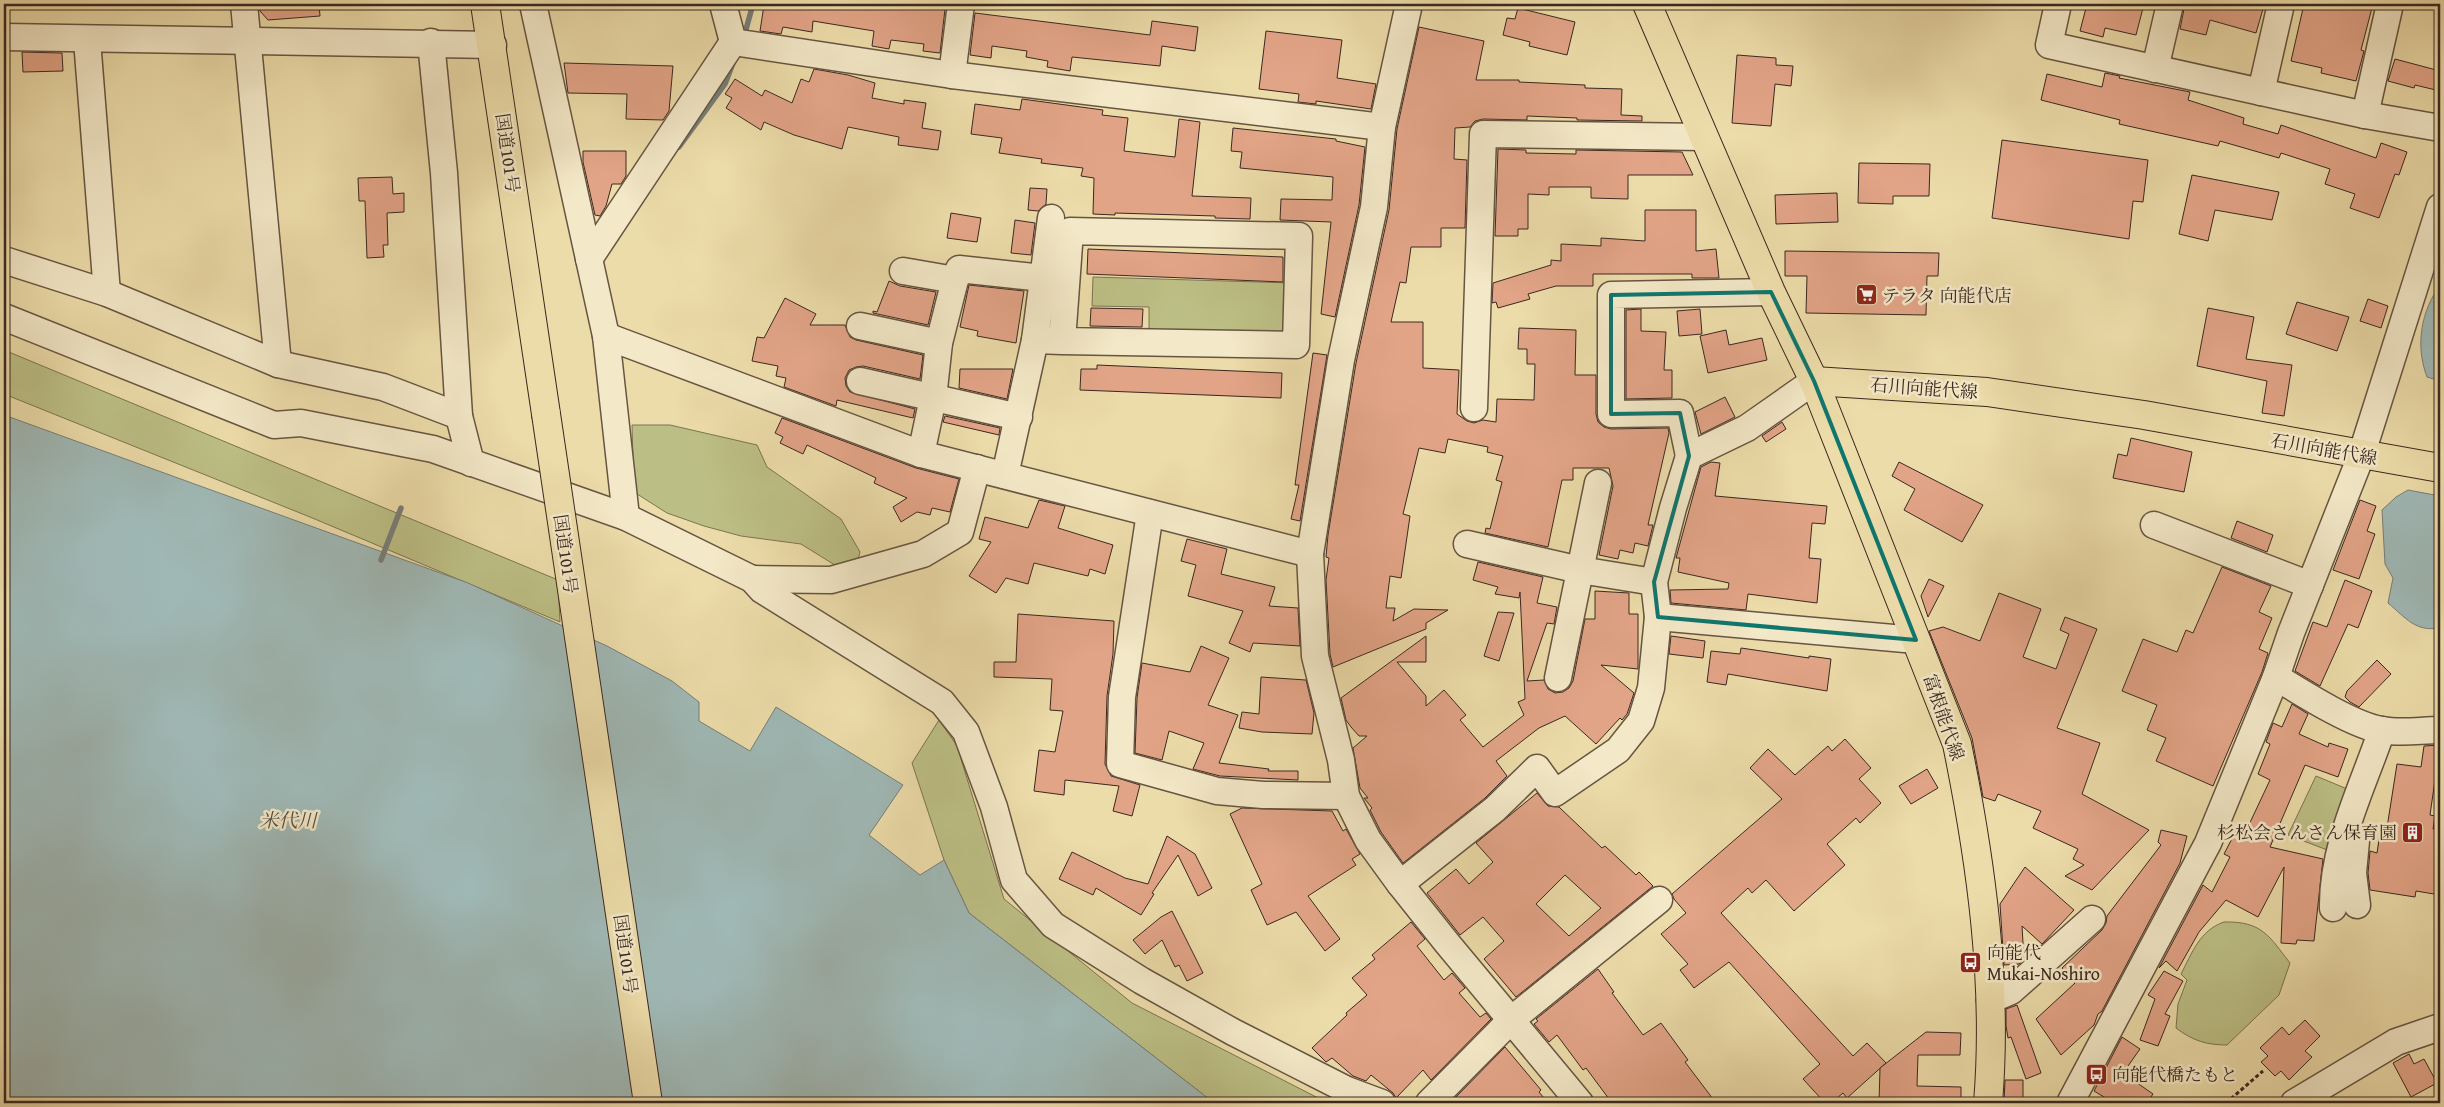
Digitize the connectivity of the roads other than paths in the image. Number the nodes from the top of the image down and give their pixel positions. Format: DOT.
graph roads {
  1 [pos="244,4"];
  2 [pos="485,4"];
  3 [pos="533,4"];
  4 [pos="961,4"];
  5 [pos="1409,4"];
  6 [pos="1647,4"];
  7 [pos="2058,4"];
  8 [pos="2170,4"];
  9 [pos="2281,4"];
  10 [pos="2390,4"];
  11 [pos="728,8"];
  12 [pos="4,37"];
  13 [pos="87,40"];
  14 [pos="249,42"];
  15 [pos="431,42"];
  16 [pos="732,42"];
  17 [pos="492,45"];
  18 [pos="2155,69"];
  19 [pos="952,75"];
  20 [pos="2261,92"];
  21 [pos="2365,115"];
  22 [pos="1382,127"];
  23 [pos="2440,128"];
  24 [pos="1703,137"];
  25 [pos="2440,207"];
  26 [pos="1051,218"];
  27 [pos="589,259"];
  28 [pos="4,260"];
  29 [pos="903,271"];
  30 [pos="1043,278"];
  31 [pos="955,280"];
  32 [pos="1771,292"];
  33 [pos="107,293"];
  34 [pos="4,317"];
  35 [pos="860,326"];
  36 [pos="606,336"];
  37 [pos="1035,340"];
  38 [pos="1062,341"];
  39 [pos="940,343"];
  40 [pos="278,364"];
  41 [pos="860,381"];
  42 [pos="1814,381"];
  43 [pos="933,398"];
  44 [pos="1474,408"];
  45 [pos="459,416"];
  46 [pos="1019,417"];
  47 [pos="921,454"];
  48 [pos="1689,456"];
  49 [pos="2361,456"];
  50 [pos="471,463"];
  51 [pos="977,468"];
  52 [pos="2440,468"];
  53 [pos="1004,475"];
  54 [pos="1598,483"];
  55 [pos="1150,513"];
  56 [pos="626,517"];
  57 [pos="2154,525"];
  58 [pos="1467,544"];
  59 [pos="1310,554"];
  60 [pos="1580,570"];
  61 [pos="752,579"];
  62 [pos="1654,582"];
  63 [pos="2310,585"];
  64 [pos="1658,617"];
  65 [pos="1916,640"];
  66 [pos="2276,676"];
  67 [pos="1558,678"];
  68 [pos="2440,730"];
  69 [pos="2388,731"];
  70 [pos="1346,796"];
  71 [pos="1400,884"];
  72 [pos="1660,900"];
  73 [pos="2345,907"];
  74 [pos="2092,918"];
  75 [pos="1990,1000"];
  76 [pos="1511,1020"];
  77 [pos="2440,1027"];
  78 [pos="648,1103"];
  79 [pos="1382,1103"];
  80 [pos="1429,1103"];
  81 [pos="1580,1103"];
  82 [pos="1988,1103"];
  83 [pos="2070,1103"];
  84 [pos="2294,1103"];
  1 -- 14 [label="street"];
  2 -- 17 [label="main road, 国道101号"];
  3 -- 27 [label="street"];
  4 -- 19 [label="street"];
  5 -- 22 [label="street"];
  6 -- 24 [label="main road"];
  7 -- 18 [label="street"];
  8 -- 18 [label="street"];
  9 -- 20 [label="street"];
  10 -- 21 [label="street"];
  11 -- 16 [label="street"];
  12 -- 13 [label="street"];
  13 -- 14 [label="street"];
  13 -- 33 [label="street"];
  14 -- 15 [label="street"];
  14 -- 40 [label="street"];
  15 -- 17 [label="street"];
  15 -- 45 [label="street"];
  16 -- 19 [label="street"];
  16 -- 27 [label="street"];
  17 -- 78 [label="main road, 国道101号, bridge"];
  18 -- 20 [label="street"];
  19 -- 22 [label="street"];
  20 -- 21 [label="street"];
  21 -- 23 [label="street"];
  22 -- 59 [label="street"];
  24 -- 32 [label="main road"];
  24 -- 44 [label="street"];
  25 -- 49 [label="street"];
  26 -- 30 [label="street"];
  27 -- 36 [label="street"];
  28 -- 33 [label="street"];
  29 -- 31 [label="street"];
  30 -- 31 [label="street"];
  30 -- 37 [label="street"];
  31 -- 39 [label="street"];
  32 -- 42 [label="main road"];
  32 -- 48 [label="street"];
  33 -- 40 [label="street"];
  34 -- 50 [label="street"];
  35 -- 39 [label="street"];
  36 -- 47 [label="street"];
  36 -- 56 [label="street"];
  37 -- 38 [label="street"];
  37 -- 46 [label="street"];
  38 -- 38 [label="street"];
  39 -- 43 [label="street"];
  40 -- 45 [label="street"];
  41 -- 43 [label="street"];
  42 -- 48 [label="street"];
  42 -- 49 [label="main road, 石川向能代線"];
  42 -- 65 [label="main road, 富根能代線"];
  43 -- 46 [label="street"];
  43 -- 47 [label="street"];
  45 -- 50 [label="street"];
  46 -- 53 [label="street"];
  47 -- 51 [label="street"];
  48 -- 62 [label="street"];
  49 -- 52 [label="main road, 石川向能代線"];
  49 -- 63 [label="street"];
  50 -- 56 [label="street"];
  51 -- 53 [label="street"];
  51 -- 61 [label="street"];
  53 -- 55 [label="street"];
  54 -- 60 [label="street"];
  55 -- 59 [label="street"];
  55 -- 70 [label="street"];
  56 -- 61 [label="street"];
  57 -- 63 [label="street"];
  58 -- 60 [label="street"];
  59 -- 70 [label="street"];
  60 -- 62 [label="street"];
  60 -- 67 [label="street"];
  61 -- 79 [label="street"];
  62 -- 64 [label="street"];
  63 -- 66 [label="street"];
  64 -- 65 [label="street"];
  64 -- 71 [label="street"];
  65 -- 75 [label="main road, 富根能代線"];
  66 -- 69 [label="street"];
  66 -- 83 [label="street"];
  68 -- 69 [label="street"];
  69 -- 73 [label="street"];
  70 -- 71 [label="street"];
  71 -- 76 [label="street"];
  72 -- 76 [label="street"];
  74 -- 75 [label="street"];
  75 -- 82 [label="main road, 富根能代線"];
  76 -- 80 [label="street"];
  76 -- 81 [label="street"];
  77 -- 84 [label="street"];
}
